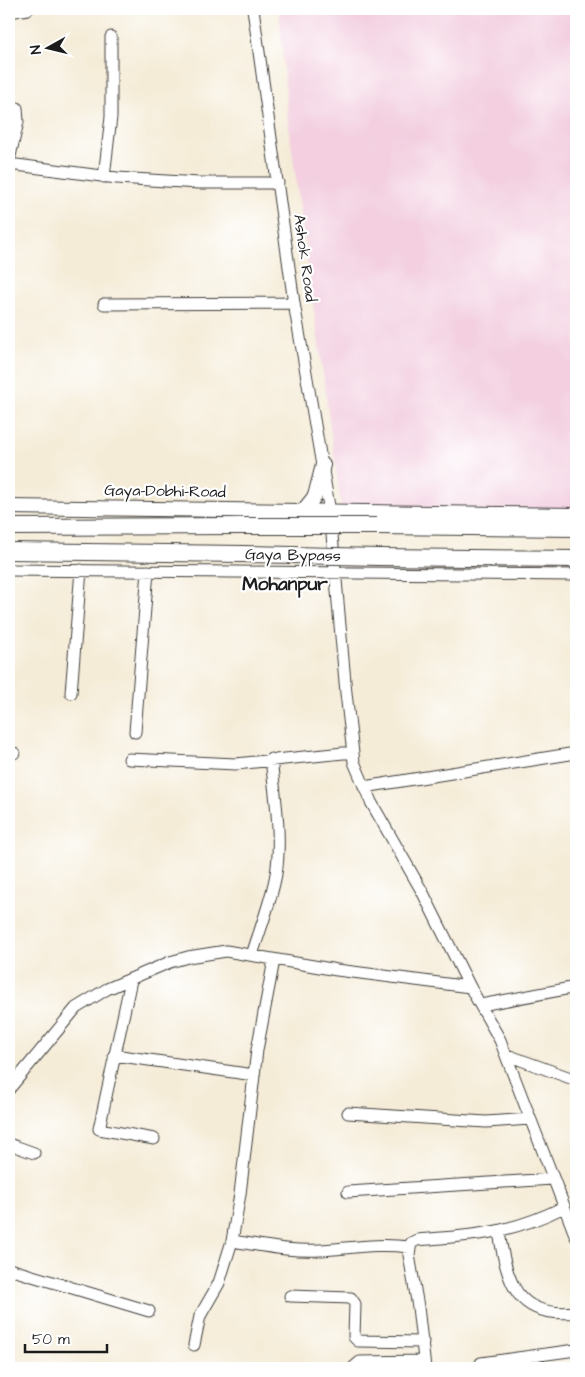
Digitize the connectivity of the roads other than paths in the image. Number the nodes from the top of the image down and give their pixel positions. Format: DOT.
graph roads {
  1 [pos="28,9"];
  2 [pos="253,9"];
  3 [pos="9,12"];
  4 [pos="110,37"];
  5 [pos="9,105"];
  6 [pos="9,160"];
  7 [pos="9,164"];
  8 [pos="104,177"];
  9 [pos="278,183"];
  10 [pos="294,303"];
  11 [pos="104,304"];
  12 [pos="323,465"];
  13 [pos="9,507"];
  14 [pos="303,511"];
  15 [pos="326,512"];
  16 [pos="576,515"];
  17 [pos="9,528"];
  18 [pos="576,528"];
  19 [pos="9,551"];
  20 [pos="576,559"];
  21 [pos="9,570"];
  22 [pos="81,570"];
  23 [pos="148,571"];
  24 [pos="336,572"];
  25 [pos="576,575"];
  26 [pos="71,693"];
  27 [pos="135,732"];
  28 [pos="353,752"];
  29 [pos="576,754"];
  30 [pos="129,759"];
  31 [pos="271,759"];
  32 [pos="364,787"];
  33 [pos="252,956"];
  34 [pos="274,960"];
  35 [pos="131,980"];
  36 [pos="470,987"];
  37 [pos="576,987"];
  38 [pos="481,1005"];
  39 [pos="114,1055"];
  40 [pos="507,1055"];
  41 [pos="254,1075"];
  42 [pos="576,1080"];
  43 [pos="9,1089"];
  44 [pos="348,1113"];
  45 [pos="530,1119"];
  46 [pos="154,1139"];
  47 [pos="9,1144"];
  48 [pos="34,1153"];
  49 [pos="553,1179"];
  50 [pos="348,1192"];
  51 [pos="564,1206"];
  52 [pos="500,1232"];
  53 [pos="576,1236"];
  54 [pos="232,1241"];
  55 [pos="409,1248"];
  56 [pos="9,1269"];
  57 [pos="290,1296"];
  58 [pos="149,1311"];
  59 [pos="576,1312"];
  60 [pos="423,1342"];
  61 [pos="194,1345"];
  62 [pos="576,1350"];
  63 [pos="481,1363"];
  64 [pos="425,1365"];
  65 [pos="353,1368"];
  1 -- 3 [label="street"];
  2 -- 9 [label="street, Ashok Road"];
  4 -- 8 [label="street"];
  5 -- 6 [label="street"];
  7 -- 8 [label="street"];
  8 -- 9 [label="street"];
  9 -- 10 [label="street, Ashok Road"];
  10 -- 11 [label="street"];
  10 -- 12 [label="street, Ashok Road"];
  12 -- 14 [label="main road"];
  12 -- 15 [label="street, Ashok Road"];
  13 -- 14 [label="main road, Gaya-Dobhi-Road"];
  14 -- 15 [label="main road, Gaya-Dobhi-Road"];
  15 -- 16 [label="main road, Gaya-Dobhi-Road"];
  15 -- 24 [label="street, Ashok Road"];
  17 -- 18 [label="highway, bridge"];
  19 -- 20 [label="highway, Gaya Bypass, bridge"];
  21 -- 22 [label="street"];
  22 -- 23 [label="street"];
  22 -- 26 [label="street"];
  23 -- 24 [label="street"];
  23 -- 27 [label="street"];
  24 -- 25 [label="street"];
  24 -- 28 [label="street, Ashok Road"];
  28 -- 31 [label="street"];
  28 -- 32 [label="street, Ashok Road"];
  29 -- 32 [label="street"];
  30 -- 31 [label="street"];
  31 -- 33 [label="street"];
  32 -- 36 [label="street, Ashok Road"];
  33 -- 34 [label="street"];
  33 -- 35 [label="street"];
  34 -- 36 [label="street"];
  34 -- 41 [label="street"];
  35 -- 39 [label="street"];
  35 -- 43 [label="street"];
  36 -- 38 [label="street, Ashok Road"];
  37 -- 38 [label="street"];
  38 -- 40 [label="street, Ashok Road"];
  39 -- 41 [label="street"];
  39 -- 46 [label="street"];
  40 -- 42 [label="street"];
  40 -- 45 [label="street, Ashok Road"];
  41 -- 54 [label="street"];
  44 -- 45 [label="street"];
  45 -- 49 [label="street, Ashok Road"];
  47 -- 48 [label="street"];
  49 -- 50 [label="street"];
  49 -- 51 [label="street, Ashok Road"];
  51 -- 52 [label="street"];
  51 -- 53 [label="street, Ashok Road"];
  52 -- 55 [label="street"];
  52 -- 59 [label="street"];
  54 -- 55 [label="street"];
  54 -- 61 [label="street"];
  55 -- 60 [label="street"];
  56 -- 58 [label="street"];
  57 -- 60 [label="street"];
  60 -- 64 [label="street"];
  62 -- 63 [label="street"];
  64 -- 65 [label="street"];
}
